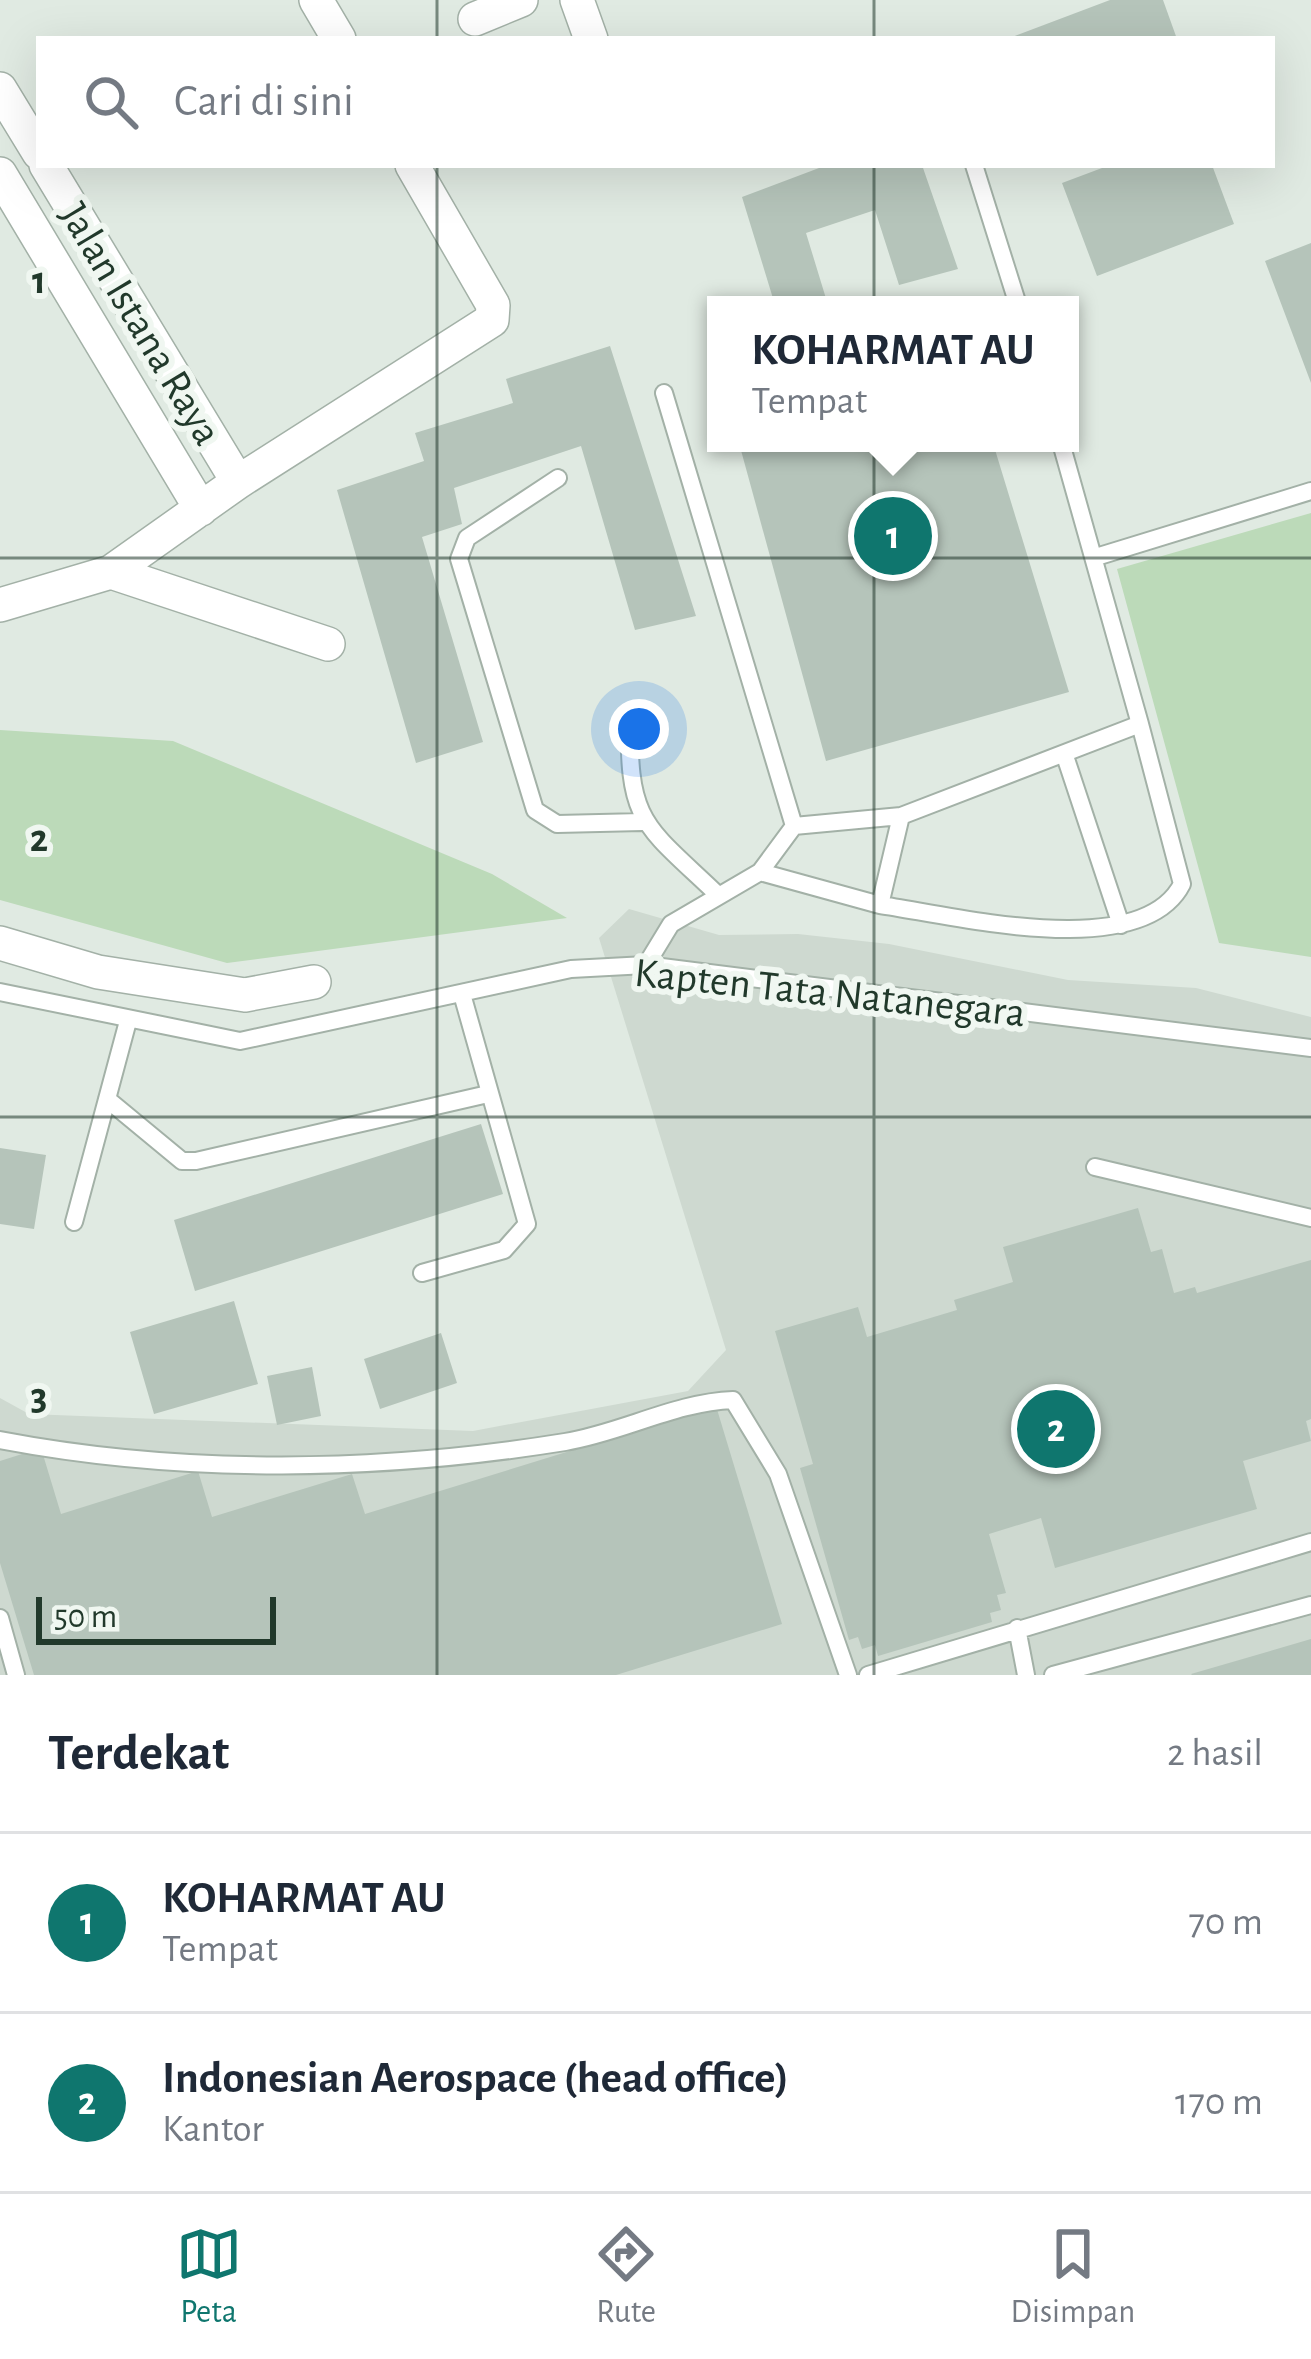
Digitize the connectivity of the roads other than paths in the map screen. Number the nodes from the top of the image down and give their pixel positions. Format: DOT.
graph roads {
  1 [pos="316,0"];
  2 [pos="521,0"];
  3 [pos="577,0"];
  4 [pos="475,19"];
  5 [pos="337,36"];
  6 [pos="590,36"];
  7 [pos="0,89"];
  8 [pos="36,148"];
  9 [pos="48,168"];
  10 [pos="414,168"];
  11 [pos="975,168"];
  12 [pos="0,174"];
  13 [pos="1015,296"];
  14 [pos="664,393"];
  15 [pos="1063,452"];
  16 [pos="558,478"];
  17 [pos="238,482"];
  18 [pos="1311,491"];
  19 [pos="201,508"];
  20 [pos="1096,557"];
  21 [pos="111,572"];
  22 [pos="0,605"];
  23 [pos="328,644"];
  24 [pos="630,717"];
  25 [pos="1140,724"];
  26 [pos="1065,756"];
  27 [pos="901,816"];
  28 [pos="642,822"];
  29 [pos="794,826"];
  30 [pos="760,872"];
  31 [pos="718,895"];
  32 [pos="880,905"];
  33 [pos="1121,926"];
  34 [pos="0,943"];
  35 [pos="646,965"];
  36 [pos="314,982"];
  37 [pos="0,992"];
  38 [pos="462,994"];
  39 [pos="128,1022"];
  40 [pos="1311,1048"];
  41 [pos="488,1094"];
  42 [pos="107,1099"];
  43 [pos="1094,1167"];
  44 [pos="1311,1218"];
  45 [pos="74,1222"];
  46 [pos="422,1273"];
  47 [pos="0,1440"];
  48 [pos="1311,1542"];
  49 [pos="1311,1605"];
  50 [pos="0,1618"];
  51 [pos="1017,1628"];
  52 [pos="16,1675"];
  53 [pos="848,1675"];
  54 [pos="868,1675"];
  55 [pos="1026,1675"];
  56 [pos="1053,1675"];
  1 -- 5 [label="street"];
  2 -- 4 [label="street"];
  3 -- 6 [label="street"];
  7 -- 8 [label="street, Jalan Istana Raya"];
  9 -- 17 [label="street, Jalan Istana Raya"];
  10 -- 17 [label="street"];
  11 -- 13 [label="lane"];
  12 -- 19 [label="street, Jalan Istana Raya"];
  14 -- 29 [label="lane"];
  15 -- 20 [label="lane"];
  16 -- 28 [label="lane"];
  17 -- 19 [label="street"];
  18 -- 20 [label="lane"];
  19 -- 21 [label="street"];
  20 -- 25 [label="lane"];
  21 -- 22 [label="street"];
  21 -- 23 [label="street"];
  24 -- 28 [label="lane"];
  25 -- 26 [label="lane"];
  25 -- 33 [label="lane"];
  26 -- 27 [label="lane"];
  26 -- 33 [label="lane"];
  27 -- 29 [label="lane"];
  27 -- 32 [label="lane"];
  28 -- 31 [label="lane"];
  29 -- 30 [label="lane"];
  30 -- 31 [label="lane"];
  30 -- 32 [label="lane"];
  31 -- 35 [label="lane"];
  32 -- 33 [label="lane"];
  34 -- 36 [label="street"];
  35 -- 38 [label="lane, Kapten Tata Natanegara"];
  35 -- 40 [label="lane, Kapten Tata Natanegara"];
  37 -- 39 [label="lane, Kapten Tata Natanegara"];
  38 -- 39 [label="lane, Kapten Tata Natanegara"];
  38 -- 41 [label="lane"];
  39 -- 42 [label="lane"];
  41 -- 42 [label="lane"];
  41 -- 46 [label="lane"];
  42 -- 45 [label="lane"];
  43 -- 44 [label="lane"];
  47 -- 53 [label="lane"];
  48 -- 51 [label="lane"];
  49 -- 56 [label="lane"];
  50 -- 52 [label="lane"];
  51 -- 54 [label="lane"];
  51 -- 55 [label="lane"];
}
